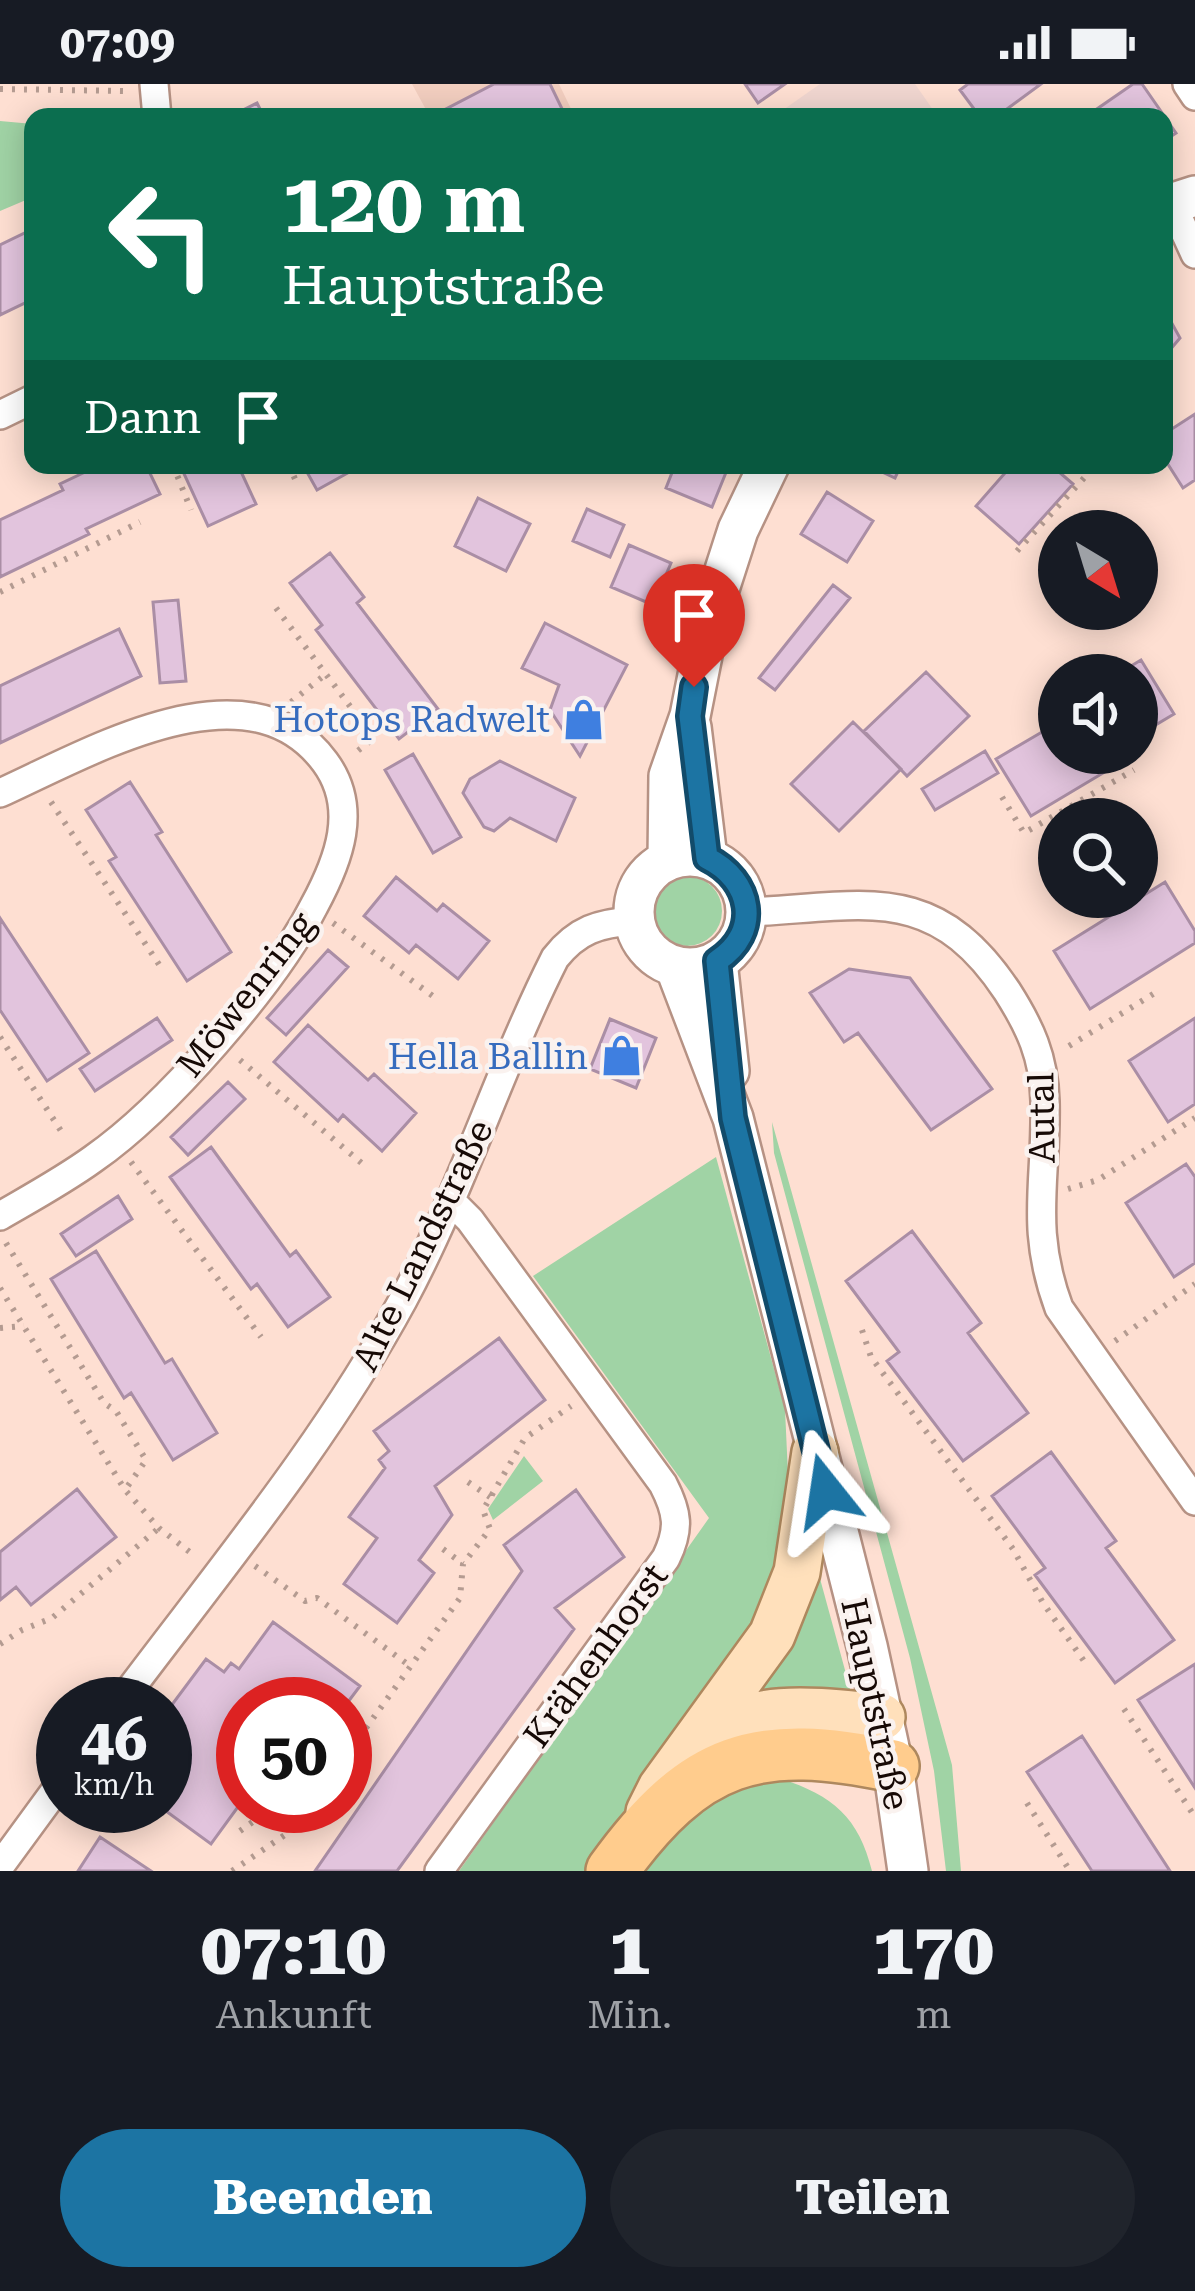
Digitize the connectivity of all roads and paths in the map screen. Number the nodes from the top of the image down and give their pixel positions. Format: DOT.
graph roads {
  1 [pos="1187,84"];
  2 [pos="0,89"];
  3 [pos="1195,96"];
  4 [pos="155,98"];
  5 [pos="1177,202"];
  6 [pos="1195,254"];
  7 [pos="176,474"];
  8 [pos="293,474"];
  9 [pos="765,474"];
  10 [pos="1088,474"];
  11 [pos="298,486"];
  12 [pos="191,510"];
  13 [pos="140,522"];
  14 [pos="1017,551"];
  15 [pos="0,592"];
  16 [pos="276,608"];
  17 [pos="326,674"];
  18 [pos="274,720"];
  19 [pos="332,771"];
  20 [pos="1127,774"];
  21 [pos="35,778"];
  22 [pos="0,794"];
  23 [pos="1002,797"];
  24 [pos="687,858"];
  25 [pos="314,908"];
  26 [pos="748,912"];
  27 [pos="634,921"];
  28 [pos="717,961"];
  29 [pos="675,966"];
  30 [pos="162,969"];
  31 [pos="1158,992"];
  32 [pos="437,999"];
  33 [pos="0,1037"];
  34 [pos="216,1040"];
  35 [pos="1069,1046"];
  36 [pos="733,1118"];
  37 [pos="1195,1118"];
  38 [pos="64,1137"];
  39 [pos="116,1142"];
  40 [pos="365,1166"];
  41 [pos="1067,1189"];
  42 [pos="451,1202"];
  43 [pos="1,1226"];
  44 [pos="1195,1284"];
  45 [pos="0,1288"];
  46 [pos="23,1326"];
  47 [pos="0,1328"];
  48 [pos="862,1330"];
  49 [pos="261,1337"];
  50 [pos="1114,1342"];
  51 [pos="594,1390"];
  52 [pos="815,1452"];
  53 [pos="468,1482"];
  54 [pos="125,1490"];
  55 [pos="490,1497"];
  56 [pos="1195,1501"];
  57 [pos="159,1528"];
  58 [pos="443,1549"];
  59 [pos="196,1557"];
  60 [pos="250,1563"];
  61 [pos="463,1564"];
  62 [pos="0,1644"];
  63 [pos="1084,1660"];
  64 [pos="410,1666"];
  65 [pos="139,1677"];
  66 [pos="1124,1709"];
  67 [pos="372,1719"];
  68 [pos="702,1736"];
  69 [pos="887,1742"];
  70 [pos="1027,1804"];
  71 [pos="36,1816"];
  72 [pos="1195,1817"];
  73 [pos="288,1833"];
  74 [pos="623,1856"];
  75 [pos="0,1865"];
  76 [pos="232,1871"];
  77 [pos="439,1871"];
  78 [pos="908,1871"];
  79 [pos="1070,1871"];
  1 -- 3 [label="street"];
  2 -- 4 [label="path"];
  5 -- 6 [label="street"];
  7 -- 12 [label="path"];
  8 -- 11 [label="path"];
  9 -- 24 [label="main road"];
  10 -- 14 [label="path"];
  13 -- 15 [label="path"];
  16 -- 17 [label="path"];
  17 -- 18 [label="path"];
  17 -- 19 [label="path"];
  18 -- 19 [label="street"];
  18 -- 21 [label="street"];
  19 -- 25 [label="street, Möwenring"];
  20 -- 23 [label="path"];
  21 -- 22 [label="street"];
  21 -- 30 [label="path"];
  24 -- 26 [label="main road"];
  24 -- 27 [label="main road"];
  25 -- 32 [label="path"];
  25 -- 34 [label="street, Möwenring"];
  26 -- 28 [label="main road"];
  26 -- 56 [label="street, Autal"];
  27 -- 29 [label="main road, Hauptstraße"];
  27 -- 42 [label="street, Alte Landstraße"];
  28 -- 29 [label="main road"];
  28 -- 36 [label="main road, Hauptstraße"];
  29 -- 36 [label="main road, Hauptstraße"];
  31 -- 35 [label="path"];
  33 -- 38 [label="path"];
  34 -- 39 [label="street, Möwenring"];
  34 -- 40 [label="path"];
  36 -- 52 [label="main road, Hauptstraße"];
  37 -- 41 [label="path"];
  39 -- 43 [label="street, Möwenring"];
  39 -- 49 [label="path"];
  42 -- 51 [label="street, Krähenhorst"];
  42 -- 65 [label="street, Alte Landstraße"];
  43 -- 54 [label="path"];
  44 -- 50 [label="path"];
  45 -- 46 [label="path"];
  46 -- 47 [label="path"];
  46 -- 54 [label="path"];
  48 -- 63 [label="path"];
  51 -- 55 [label="path"];
  51 -- 77 [label="street, Krähenhorst"];
  52 -- 68 [label="main road"];
  52 -- 69 [label="main road, Hauptstraße"];
  53 -- 55 [label="path"];
  54 -- 57 [label="path"];
  55 -- 61 [label="path"];
  57 -- 59 [label="path"];
  57 -- 62 [label="path"];
  58 -- 61 [label="path"];
  60 -- 64 [label="path"];
  61 -- 64 [label="path"];
  64 -- 67 [label="path"];
  66 -- 72 [label="path"];
  68 -- 69 [label="main road"];
  68 -- 74 [label="main road"];
  69 -- 74 [label="highway"];
  69 -- 78 [label="main road, Hauptstraße"];
  70 -- 79 [label="path"];
  71 -- 75 [label="street"];
  73 -- 76 [label="path"];
}
